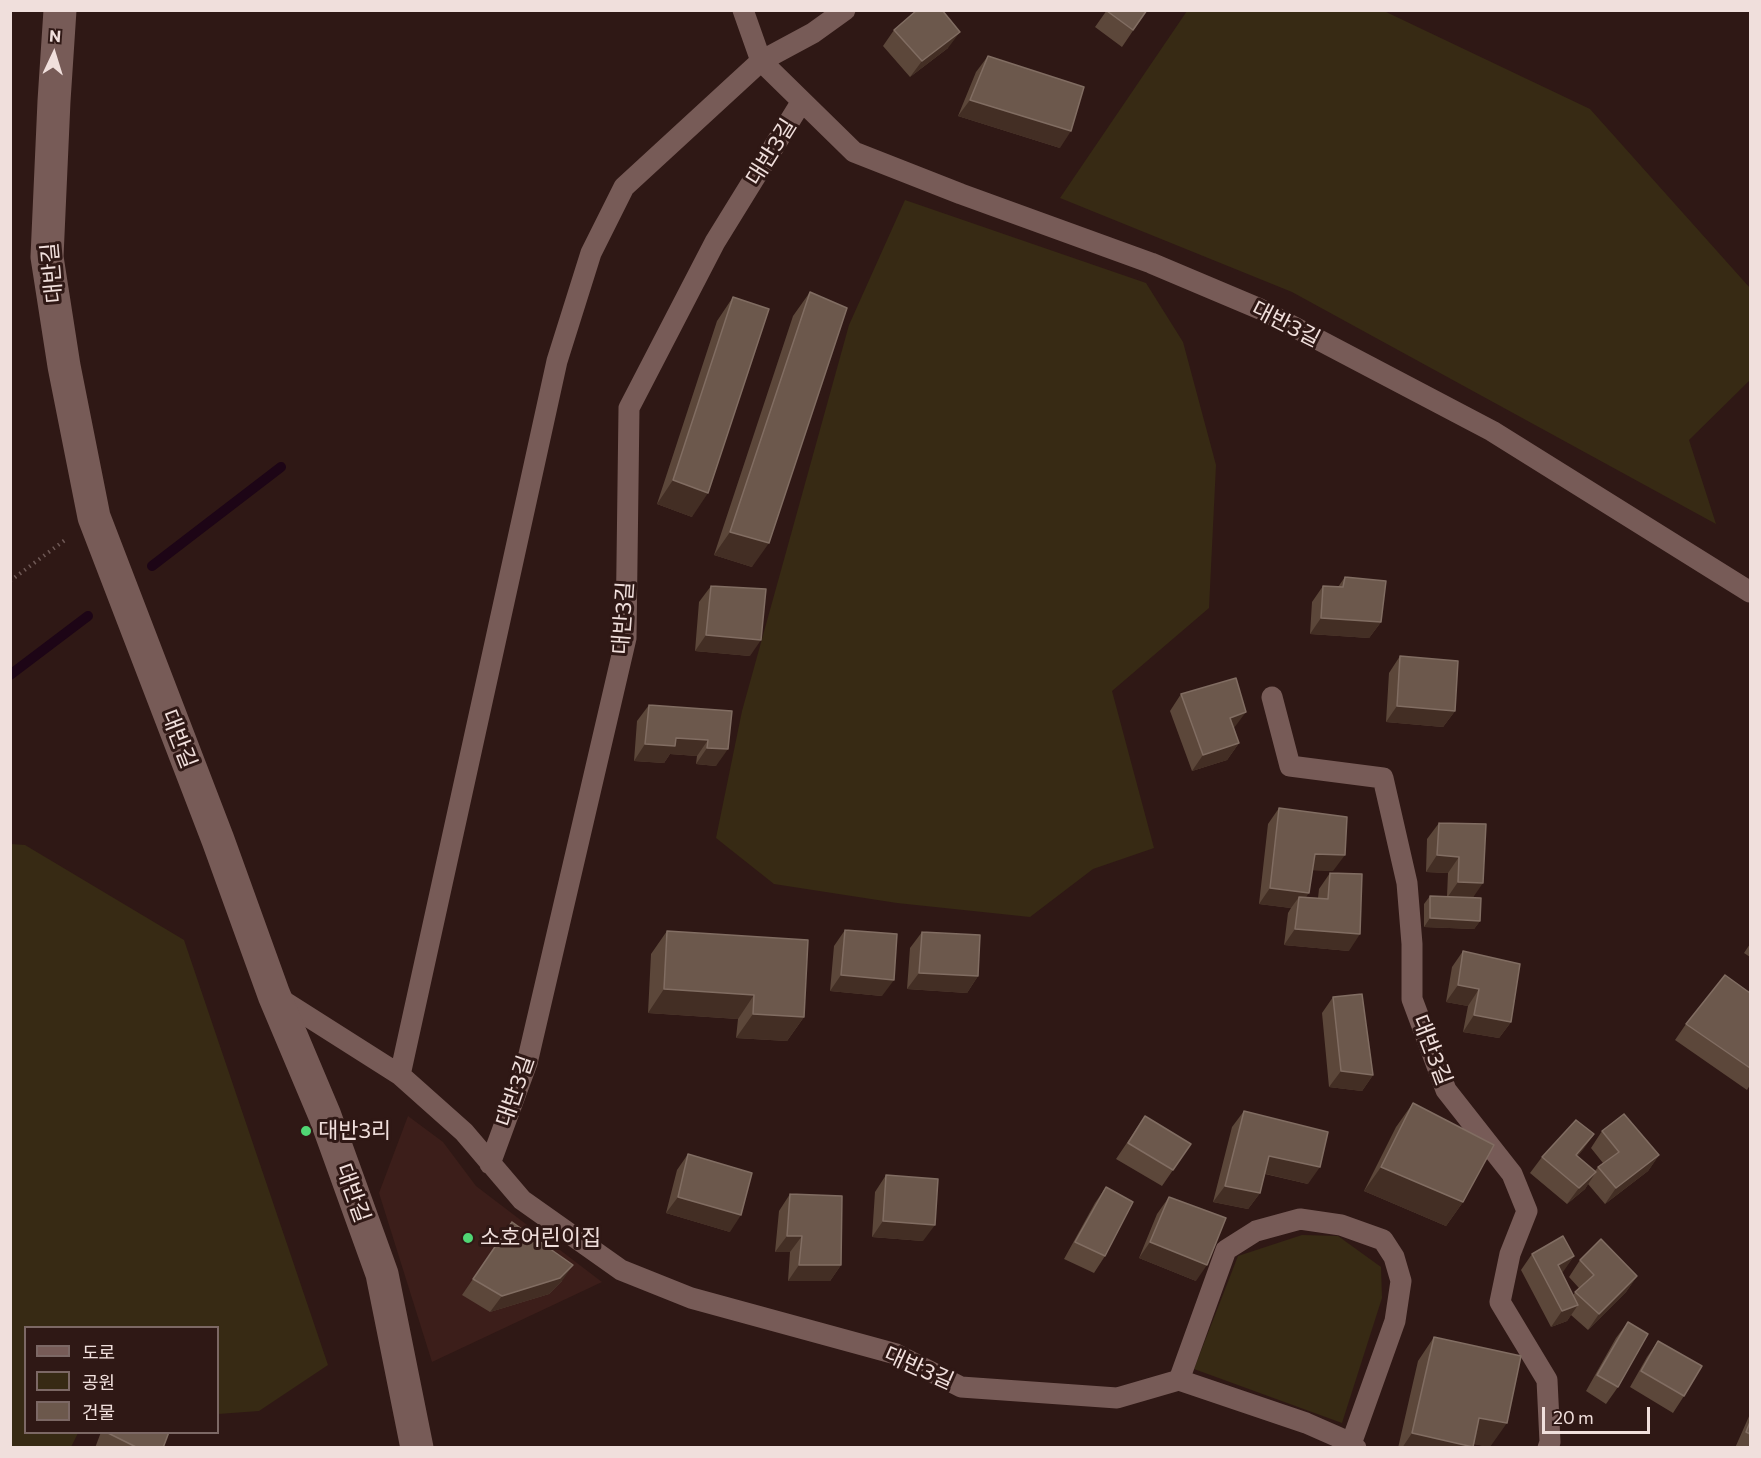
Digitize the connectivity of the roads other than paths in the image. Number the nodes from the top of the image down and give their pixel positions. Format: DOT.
graph roads {
  1 [pos="60,10"];
  2 [pos="742,10"];
  3 [pos="845,10"];
  4 [pos="761,61"];
  5 [pos="802,101"];
  6 [pos="1750,592"];
  7 [pos="1272,697"];
  8 [pos="274,995"];
  9 [pos="400,1075"];
  10 [pos="490,1164"];
  11 [pos="1179,1380"];
  12 [pos="1353,1446"];
  13 [pos="417,1448"];
  14 [pos="1548,1448"];
  1 -- 8 [label="street, 대반길"];
  2 -- 4 [label="lane, 대반3길"];
  3 -- 4 [label="lane"];
  4 -- 5 [label="lane, 대반3길"];
  4 -- 9 [label="lane"];
  5 -- 6 [label="lane, 대반3길"];
  5 -- 10 [label="lane, 대반3길"];
  7 -- 14 [label="lane, 대반3길"];
  8 -- 9 [label="lane, 대반3길"];
  8 -- 13 [label="street, 대반길"];
  9 -- 10 [label="lane, 대반3길"];
  10 -- 11 [label="lane, 대반3길"];
  11 -- 12 [label="lane"];
  11 -- 12 [label="lane"];
}
